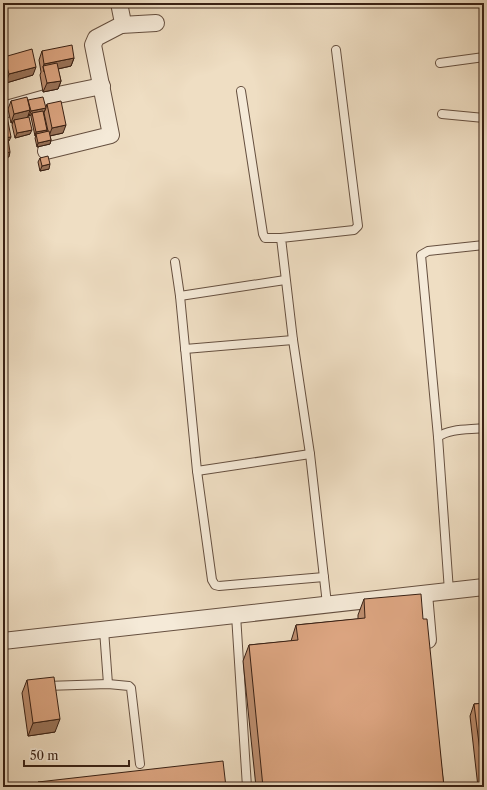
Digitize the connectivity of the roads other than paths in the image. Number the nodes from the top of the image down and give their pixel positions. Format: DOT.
graph roads {
  1 [pos="119,3"];
  2 [pos="156,23"];
  3 [pos="121,25"];
  4 [pos="336,50"];
  5 [pos="484,57"];
  6 [pos="440,63"];
  7 [pos="102,86"];
  8 [pos="241,91"];
  9 [pos="4,106"];
  10 [pos="442,114"];
  11 [pos="484,118"];
  12 [pos="46,151"];
  13 [pos="281,238"];
  14 [pos="484,245"];
  15 [pos="175,262"];
  16 [pos="285,280"];
  17 [pos="180,296"];
  18 [pos="293,340"];
  19 [pos="185,349"];
  20 [pos="484,428"];
  21 [pos="438,437"];
  22 [pos="310,454"];
  23 [pos="197,471"];
  24 [pos="324,577"];
  25 [pos="484,587"];
  26 [pos="449,591"];
  27 [pos="424,594"];
  28 [pos="327,604"];
  29 [pos="236,615"];
  30 [pos="104,630"];
  31 [pos="3,641"];
  32 [pos="430,656"];
  33 [pos="108,684"];
  34 [pos="38,686"];
  35 [pos="140,764"];
  36 [pos="247,787"];
  1 -- 3 [label="street"];
  2 -- 3 [label="street"];
  3 -- 7 [label="street"];
  4 -- 13 [label="lane"];
  5 -- 6 [label="lane"];
  7 -- 9 [label="street"];
  7 -- 12 [label="street"];
  8 -- 13 [label="lane"];
  10 -- 11 [label="lane"];
  13 -- 16 [label="lane"];
  14 -- 21 [label="lane"];
  15 -- 17 [label="lane"];
  16 -- 17 [label="lane"];
  16 -- 18 [label="lane"];
  17 -- 19 [label="lane"];
  18 -- 19 [label="lane"];
  18 -- 22 [label="lane"];
  19 -- 23 [label="lane"];
  20 -- 21 [label="lane"];
  21 -- 26 [label="lane"];
  22 -- 23 [label="lane"];
  22 -- 24 [label="lane"];
  23 -- 24 [label="lane"];
  24 -- 28 [label="lane"];
  25 -- 26 [label="street"];
  26 -- 27 [label="street"];
  27 -- 28 [label="street"];
  27 -- 32 [label="street"];
  28 -- 29 [label="street"];
  29 -- 30 [label="street"];
  29 -- 36 [label="lane"];
  30 -- 31 [label="street"];
  30 -- 33 [label="lane"];
  33 -- 34 [label="lane"];
  33 -- 35 [label="lane"];
}
